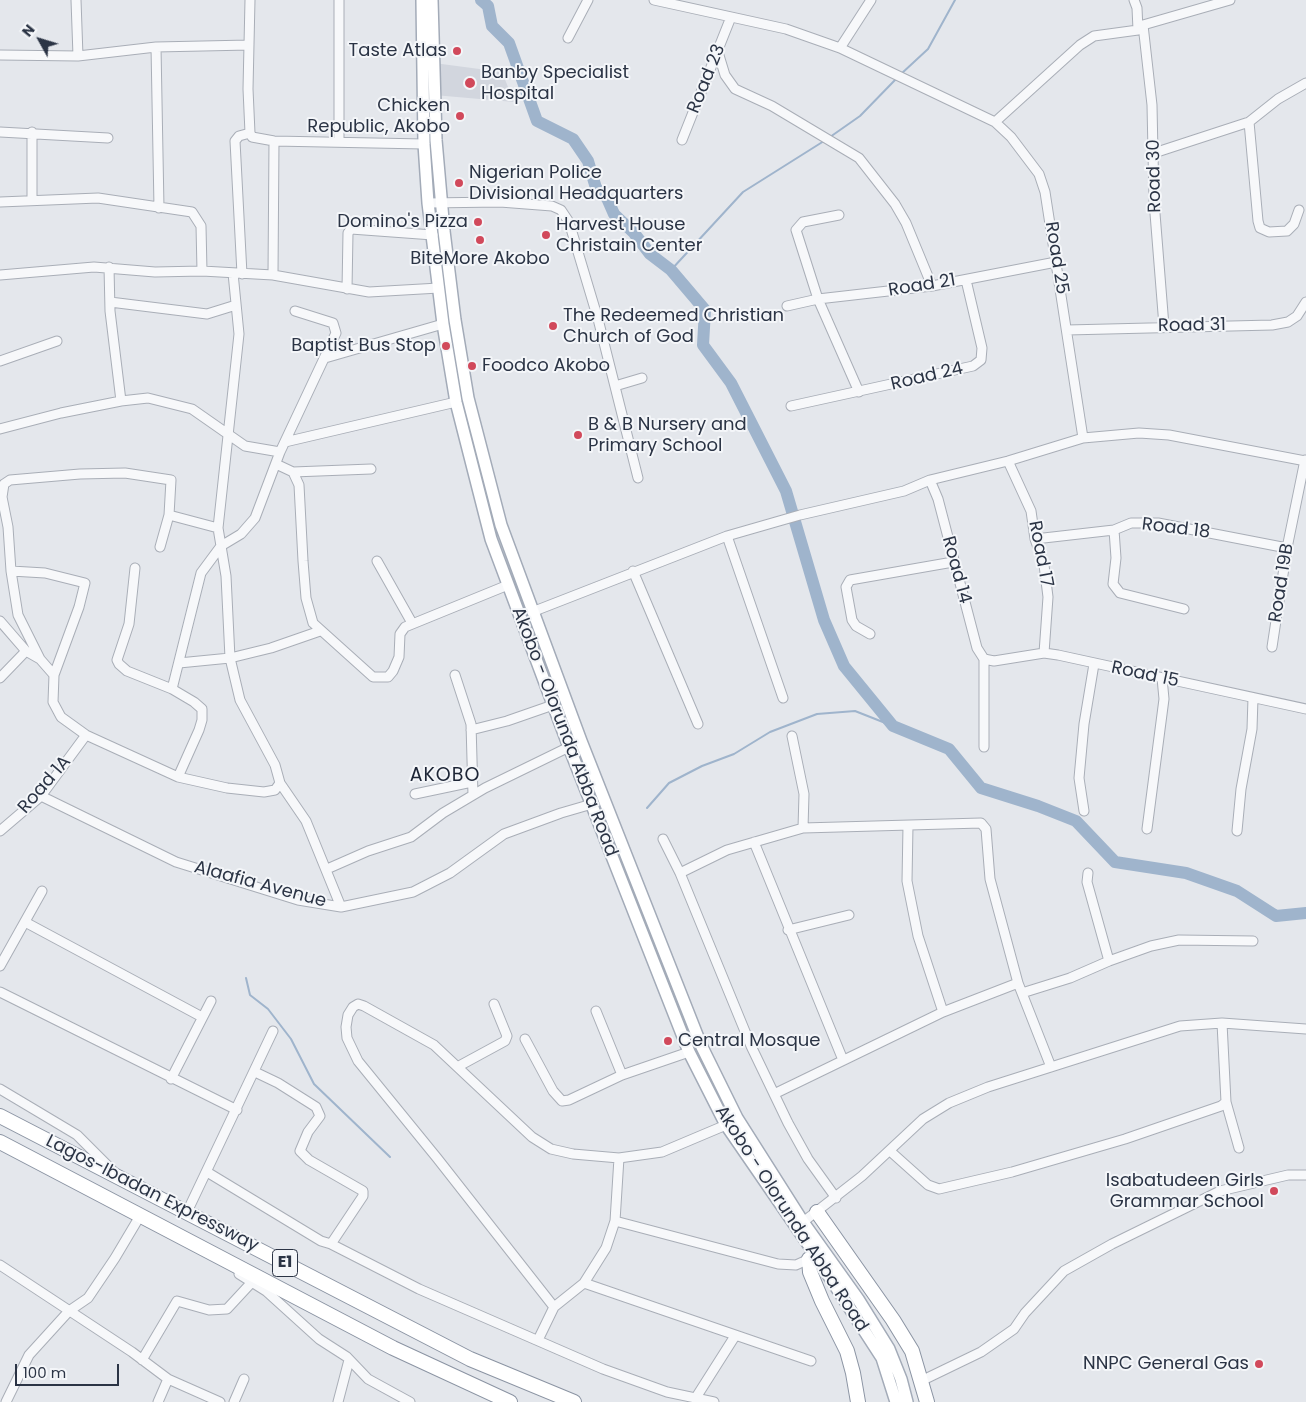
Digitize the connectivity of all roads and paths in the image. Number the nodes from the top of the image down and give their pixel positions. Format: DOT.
graph roads {
  1 [pos="76,0"];
  2 [pos="250,0"];
  3 [pos="339,0"];
  4 [pos="422,0"];
  5 [pos="432,0"];
  6 [pos="588,0"];
  7 [pos="654,0"];
  8 [pos="871,0"];
  9 [pos="1134,0"];
  10 [pos="1230,0"];
  11 [pos="731,17"];
  12 [pos="1140,28"];
  13 [pos="568,38"];
  14 [pos="249,45"];
  15 [pos="156,47"];
  16 [pos="840,48"];
  17 [pos="718,52"];
  18 [pos="0,55"];
  19 [pos="78,56"];
  20 [pos="1306,83"];
  21 [pos="995,122"];
  22 [pos="1249,122"];
  23 [pos="0,132"];
  24 [pos="32,132"];
  25 [pos="250,133"];
  26 [pos="108,138"];
  27 [pos="682,140"];
  28 [pos="274,141"];
  29 [pos="339,142"];
  30 [pos="424,144"];
  31 [pos="1154,154"];
  32 [pos="32,199"];
  33 [pos="0,202"];
  34 [pos="442,202"];
  35 [pos="428,203"];
  36 [pos="159,208"];
  37 [pos="1299,210"];
  38 [pos="840,215"];
  39 [pos="432,235"];
  40 [pos="1056,262"];
  41 [pos="109,267"];
  42 [pos="202,271"];
  43 [pos="238,273"];
  44 [pos="0,275"];
  45 [pos="273,275"];
  46 [pos="966,280"];
  47 [pos="932,286"];
  48 [pos="439,288"];
  49 [pos="347,290"];
  50 [pos="818,299"];
  51 [pos="110,302"];
  52 [pos="1306,302"];
  53 [pos="236,305"];
  54 [pos="787,306"];
  55 [pos="295,312"];
  56 [pos="443,324"];
  57 [pos="1164,326"];
  58 [pos="1067,330"];
  59 [pos="57,341"];
  60 [pos="326,358"];
  61 [pos="0,361"];
  62 [pos="464,374"];
  63 [pos="451,376"];
  64 [pos="642,378"];
  65 [pos="616,386"];
  66 [pos="859,392"];
  67 [pos="120,401"];
  68 [pos="456,402"];
  69 [pos="791,406"];
  70 [pos="0,429"];
  71 [pos="228,436"];
  72 [pos="1083,438"];
  73 [pos="285,442"];
  74 [pos="280,452"];
  75 [pos="1305,460"];
  76 [pos="1008,461"];
  77 [pos="276,464"];
  78 [pos="371,469"];
  79 [pos="294,472"];
  80 [pos="638,478"];
  81 [pos="930,480"];
  82 [pos="2,482"];
  83 [pos="169,515"];
  84 [pos="218,528"];
  85 [pos="1114,530"];
  86 [pos="727,536"];
  87 [pos="1035,539"];
  88 [pos="221,546"];
  89 [pos="160,547"];
  90 [pos="1287,548"];
  91 [pos="378,561"];
  92 [pos="953,562"];
  93 [pos="135,568"];
  94 [pos="11,571"];
  95 [pos="633,571"];
  96 [pos="508,586"];
  97 [pos="1184,609"];
  98 [pos="532,612"];
  99 [pos="0,621"];
  100 [pos="412,623"];
  101 [pos="320,631"];
  102 [pos="870,634"];
  103 [pos="1272,646"];
  104 [pos="26,652"];
  105 [pos="1044,653"];
  106 [pos="40,658"];
  107 [pos="230,658"];
  108 [pos="984,659"];
  109 [pos="179,663"];
  110 [pos="1094,664"];
  111 [pos="54,675"];
  112 [pos="455,675"];
  113 [pos="0,678"];
  114 [pos="1162,678"];
  115 [pos="172,689"];
  116 [pos="783,698"];
  117 [pos="1253,698"];
  118 [pos="553,705"];
  119 [pos="1306,709"];
  120 [pos="698,724"];
  121 [pos="576,728"];
  122 [pos="471,730"];
  123 [pos="564,733"];
  124 [pos="86,735"];
  125 [pos="792,736"];
  126 [pos="569,747"];
  127 [pos="984,747"];
  128 [pos="178,777"];
  129 [pos="472,782"];
  130 [pos="280,783"];
  131 [pos="415,794"];
  132 [pos="473,795"];
  133 [pos="41,796"];
  134 [pos="592,804"];
  135 [pos="1084,811"];
  136 [pos="908,826"];
  137 [pos="803,828"];
  138 [pos="1147,829"];
  139 [pos="0,831"];
  140 [pos="1237,831"];
  141 [pos="663,839"];
  142 [pos="754,842"];
  143 [pos="327,869"];
  144 [pos="680,873"];
  145 [pos="1088,873"];
  146 [pos="42,890"];
  147 [pos="340,907"];
  148 [pos="848,915"];
  149 [pos="25,922"];
  150 [pos="788,930"];
  151 [pos="1253,941"];
  152 [pos="1109,961"];
  153 [pos="0,966"];
  154 [pos="1018,983"];
  155 [pos="0,992"];
  156 [pos="1022,993"];
  157 [pos="210,1001"];
  158 [pos="494,1004"];
  159 [pos="596,1011"];
  160 [pos="943,1012"];
  161 [pos="202,1017"];
  162 [pos="1222,1023"];
  163 [pos="1306,1029"];
  164 [pos="274,1031"];
  165 [pos="525,1039"];
  166 [pos="689,1052"];
  167 [pos="843,1060"];
  168 [pos="708,1061"];
  169 [pos="459,1066"];
  170 [pos="696,1067"];
  171 [pos="1051,1067"];
  172 [pos="255,1072"];
  173 [pos="622,1076"];
  174 [pos="171,1079"];
  175 [pos="0,1089"];
  176 [pos="774,1094"];
  177 [pos="1226,1102"];
  178 [pos="237,1110"];
  179 [pos="0,1116"];
  180 [pos="726,1125"];
  181 [pos="0,1142"];
  182 [pos="0,1148"];
  183 [pos="1239,1148"];
  184 [pos="890,1151"];
  185 [pos="619,1158"];
  186 [pos="207,1172"];
  187 [pos="1306,1175"];
  188 [pos="120,1178"];
  189 [pos="836,1198"];
  190 [pos="187,1212"];
  191 [pos="817,1212"];
  192 [pos="137,1221"];
  193 [pos="615,1221"];
  194 [pos="803,1222"];
  195 [pos="331,1244"];
  196 [pos="810,1253"];
  197 [pos="0,1265"];
  198 [pos="252,1282"];
  199 [pos="584,1283"];
  200 [pos="554,1307"];
  201 [pos="69,1311"];
  202 [pos="735,1336"];
  203 [pos="538,1340"];
  204 [pos="142,1360"];
  205 [pos="349,1360"];
  206 [pos="811,1362"];
  207 [pos="168,1379"];
  208 [pos="244,1380"];
  209 [pos="921,1381"];
  210 [pos="695,1399"];
  211 [pos="6,1402"];
  212 [pos="158,1402"];
  213 [pos="220,1402"];
  214 [pos="234,1402"];
  215 [pos="338,1402"];
  216 [pos="410,1402"];
  217 [pos="510,1402"];
  218 [pos="574,1402"];
  219 [pos="714,1402"];
  220 [pos="858,1402"];
  221 [pos="896,1402"];
  222 [pos="907,1402"];
  223 [pos="926,1402"];
  1 -- 19 [label="street"];
  2 -- 14 [label="street"];
  3 -- 29 [label="street"];
  4 -- 30 [label="main road, Akobo - Olorunda Abba Road"];
  5 -- 34 [label="main road, Akobo - Olorunda Abba Road"];
  6 -- 13 [label="street"];
  7 -- 11 [label="street, Road 25"];
  8 -- 16 [label="street"];
  9 -- 12 [label="street, Road 30"];
  10 -- 12 [label="street"];
  11 -- 16 [label="street, Road 25"];
  11 -- 17 [label="street, Road 23"];
  12 -- 21 [label="street"];
  12 -- 31 [label="street, Road 30"];
  14 -- 15 [label="street"];
  14 -- 25 [label="street"];
  15 -- 19 [label="street"];
  15 -- 36 [label="street"];
  16 -- 21 [label="street, Road 25"];
  17 -- 27 [label="street, Road 23"];
  17 -- 47 [label="street"];
  18 -- 19 [label="street"];
  20 -- 22 [label="street"];
  21 -- 40 [label="street, Road 25"];
  22 -- 31 [label="street"];
  22 -- 37 [label="street"];
  23 -- 24 [label="street"];
  24 -- 26 [label="street"];
  24 -- 32 [label="street"];
  25 -- 28 [label="street"];
  25 -- 43 [label="street"];
  28 -- 29 [label="street"];
  28 -- 45 [label="street"];
  29 -- 30 [label="street"];
  30 -- 35 [label="main road, Akobo - Olorunda Abba Road"];
  31 -- 57 [label="street, Road 30"];
  32 -- 33 [label="street"];
  32 -- 36 [label="street"];
  34 -- 35 [label="street"];
  34 -- 62 [label="main road, Akobo - Olorunda Abba Road"];
  34 -- 65 [label="street"];
  35 -- 39 [label="main road, Akobo - Olorunda Abba Road"];
  36 -- 42 [label="street"];
  38 -- 50 [label="street"];
  39 -- 48 [label="main road, Akobo - Olorunda Abba Road"];
  39 -- 49 [label="street"];
  40 -- 46 [label="street, Road 21"];
  40 -- 58 [label="street, Road 25"];
  41 -- 42 [label="street"];
  41 -- 44 [label="street"];
  41 -- 51 [label="street"];
  42 -- 43 [label="street"];
  43 -- 45 [label="street"];
  43 -- 53 [label="street"];
  45 -- 49 [label="street"];
  46 -- 47 [label="street, Road 21"];
  46 -- 66 [label="street, Road 24"];
  47 -- 50 [label="street, Road 21"];
  48 -- 49 [label="street"];
  48 -- 56 [label="main road, Akobo - Olorunda Abba Road"];
  50 -- 54 [label="street, Road 21"];
  50 -- 66 [label="street"];
  51 -- 53 [label="street"];
  51 -- 67 [label="street"];
  52 -- 57 [label="street, Road 31"];
  53 -- 71 [label="street"];
  55 -- 60 [label="street"];
  56 -- 60 [label="street"];
  56 -- 63 [label="main road, Akobo - Olorunda Abba Road"];
  57 -- 58 [label="street, Road 31"];
  58 -- 72 [label="street, Road 25"];
  59 -- 61 [label="street"];
  60 -- 73 [label="street"];
  62 -- 63 [label="main road"];
  62 -- 98 [label="main road, Akobo - Olorunda Abba Road"];
  63 -- 68 [label="main road, Akobo - Olorunda Abba Road"];
  64 -- 65 [label="street"];
  65 -- 80 [label="street"];
  66 -- 69 [label="street, Road 24"];
  67 -- 70 [label="street"];
  67 -- 71 [label="street"];
  68 -- 73 [label="street"];
  68 -- 96 [label="main road, Akobo - Olorunda Abba Road"];
  71 -- 74 [label="street"];
  71 -- 84 [label="street"];
  72 -- 75 [label="street"];
  72 -- 76 [label="street"];
  73 -- 74 [label="street"];
  74 -- 77 [label="street"];
  75 -- 90 [label="street, Road 19B"];
  76 -- 81 [label="street"];
  76 -- 87 [label="street, Road 17"];
  77 -- 79 [label="street"];
  77 -- 88 [label="street"];
  78 -- 79 [label="street"];
  79 -- 101 [label="street"];
  81 -- 86 [label="street"];
  81 -- 92 [label="street, Road 14"];
  82 -- 83 [label="street"];
  82 -- 94 [label="street"];
  83 -- 84 [label="street"];
  83 -- 89 [label="street"];
  84 -- 88 [label="street"];
  85 -- 87 [label="street, Road 18"];
  85 -- 90 [label="street, Road 18"];
  85 -- 97 [label="street"];
  86 -- 95 [label="street"];
  86 -- 116 [label="street"];
  87 -- 105 [label="street, Road 17"];
  88 -- 107 [label="street"];
  88 -- 109 [label="street"];
  90 -- 103 [label="street, Road 19B"];
  91 -- 100 [label="street"];
  92 -- 102 [label="street"];
  92 -- 108 [label="street, Road 14"];
  93 -- 115 [label="street"];
  94 -- 106 [label="street"];
  94 -- 111 [label="street"];
  95 -- 98 [label="street"];
  95 -- 120 [label="street"];
  96 -- 100 [label="street"];
  96 -- 118 [label="main road, Akobo - Olorunda Abba Road"];
  98 -- 121 [label="main road, Akobo - Olorunda Abba Road"];
  99 -- 104 [label="street"];
  100 -- 101 [label="street"];
  101 -- 107 [label="street"];
  104 -- 106 [label="street"];
  104 -- 113 [label="street"];
  105 -- 108 [label="street, Road 15"];
  105 -- 110 [label="street, Road 15"];
  106 -- 111 [label="street"];
  107 -- 109 [label="street"];
  107 -- 130 [label="street"];
  108 -- 127 [label="street"];
  109 -- 115 [label="street"];
  110 -- 114 [label="street, Road 15"];
  110 -- 135 [label="street"];
  111 -- 124 [label="street"];
  112 -- 122 [label="street"];
  114 -- 117 [label="street, Road 15"];
  114 -- 138 [label="street"];
  115 -- 128 [label="street"];
  117 -- 119 [label="street, Road 15"];
  117 -- 140 [label="street"];
  118 -- 122 [label="street"];
  118 -- 123 [label="main road, Akobo - Olorunda Abba Road"];
  121 -- 123 [label="main road"];
  121 -- 168 [label="main road, Akobo - Olorunda Abba Road"];
  122 -- 129 [label="street"];
  123 -- 126 [label="main road, Akobo - Olorunda Abba Road"];
  124 -- 128 [label="street"];
  124 -- 133 [label="street, Road 1A"];
  125 -- 137 [label="street"];
  126 -- 132 [label="street"];
  126 -- 134 [label="main road, Akobo - Olorunda Abba Road"];
  128 -- 130 [label="street"];
  129 -- 131 [label="street"];
  129 -- 132 [label="street"];
  130 -- 143 [label="street"];
  132 -- 143 [label="street"];
  133 -- 139 [label="street, Road 1A"];
  133 -- 147 [label="street, Alaafia Avenue"];
  134 -- 147 [label="street, Alaafia Avenue"];
  134 -- 166 [label="main road, Akobo - Olorunda Abba Road"];
  136 -- 137 [label="street"];
  136 -- 154 [label="street"];
  136 -- 160 [label="street"];
  137 -- 142 [label="street"];
  141 -- 144 [label="street"];
  142 -- 144 [label="street"];
  142 -- 150 [label="street"];
  143 -- 147 [label="street"];
  144 -- 176 [label="street"];
  145 -- 152 [label="street"];
  146 -- 149 [label="street"];
  148 -- 150 [label="street"];
  149 -- 153 [label="street"];
  149 -- 161 [label="street"];
  150 -- 167 [label="street"];
  151 -- 152 [label="street"];
  152 -- 156 [label="street"];
  154 -- 156 [label="street"];
  154 -- 160 [label="street"];
  155 -- 174 [label="street"];
  156 -- 171 [label="street"];
  157 -- 161 [label="street"];
  158 -- 169 [label="street"];
  159 -- 173 [label="street"];
  160 -- 167 [label="street"];
  161 -- 174 [label="street"];
  162 -- 163 [label="street"];
  162 -- 171 [label="street"];
  162 -- 177 [label="street"];
  164 -- 172 [label="street"];
  165 -- 173 [label="street"];
  166 -- 170 [label="main road, Akobo - Olorunda Abba Road"];
  166 -- 173 [label="street"];
  167 -- 176 [label="street"];
  168 -- 170 [label="main road"];
  168 -- 194 [label="main road, Akobo - Olorunda Abba Road"];
  169 -- 185 [label="street"];
  169 -- 200 [label="street"];
  170 -- 180 [label="main road, Akobo - Olorunda Abba Road"];
  171 -- 184 [label="street"];
  172 -- 178 [label="street"];
  172 -- 195 [label="street"];
  174 -- 178 [label="street"];
  175 -- 188 [label="street"];
  176 -- 189 [label="street"];
  177 -- 183 [label="street"];
  177 -- 184 [label="street"];
  178 -- 186 [label="street"];
  179 -- 188 [label="highway, Lagos-Ibadan Expressway / E1"];
  180 -- 185 [label="street"];
  180 -- 196 [label="main road, Akobo - Olorunda Abba Road"];
  181 -- 217 [label="highway, Lagos-Ibadan Expressway / E1"];
  182 -- 192 [label="street"];
  184 -- 189 [label="street"];
  185 -- 193 [label="street"];
  186 -- 190 [label="street"];
  186 -- 195 [label="street"];
  187 -- 209 [label="street"];
  188 -- 190 [label="highway, Lagos-Ibadan Expressway / E1"];
  189 -- 191 [label="street"];
  190 -- 218 [label="highway, Lagos-Ibadan Expressway / E1"];
  191 -- 194 [label="street"];
  191 -- 209 [label="highway"];
  192 -- 198 [label="street"];
  192 -- 201 [label="street"];
  193 -- 196 [label="street"];
  193 -- 199 [label="street"];
  194 -- 222 [label="main road, Akobo - Olorunda Abba Road"];
  195 -- 203 [label="street"];
  196 -- 220 [label="highway"];
  196 -- 221 [label="main road, Akobo - Olorunda Abba Road"];
  197 -- 201 [label="street"];
  198 -- 204 [label="street"];
  198 -- 205 [label="street"];
  199 -- 200 [label="street"];
  199 -- 202 [label="street"];
  200 -- 203 [label="street"];
  201 -- 204 [label="street"];
  201 -- 211 [label="street"];
  202 -- 206 [label="street"];
  202 -- 210 [label="street"];
  203 -- 210 [label="street"];
  204 -- 207 [label="street"];
  205 -- 215 [label="street"];
  205 -- 216 [label="street"];
  207 -- 212 [label="street"];
  207 -- 213 [label="street"];
  208 -- 214 [label="street"];
  209 -- 223 [label="highway"];
  210 -- 219 [label="street"];
}
